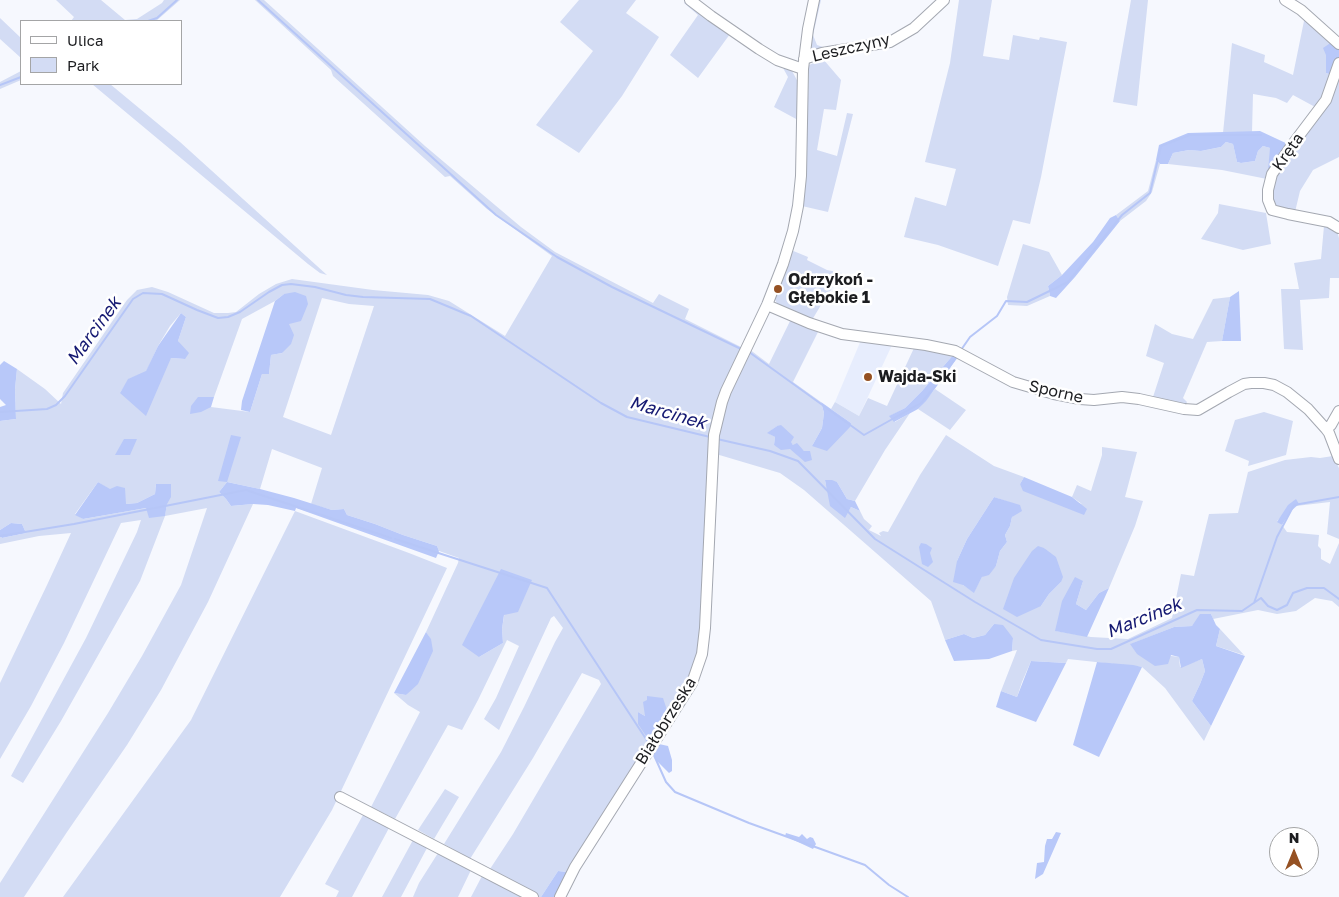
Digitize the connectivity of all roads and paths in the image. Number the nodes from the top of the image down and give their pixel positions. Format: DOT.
graph roads {
  1 [pos="690,0"];
  2 [pos="814,0"];
  3 [pos="944,0"];
  4 [pos="1285,0"];
  5 [pos="1339,44"];
  6 [pos="1339,63"];
  7 [pos="804,64"];
  8 [pos="1339,228"];
  9 [pos="770,306"];
  10 [pos="1339,411"];
  11 [pos="1326,429"];
  12 [pos="1339,460"];
  13 [pos="340,797"];
  14 [pos="533,897"];
  15 [pos="560,897"];
  1 -- 7 [label="street"];
  2 -- 7 [label="street, Białobrzeska"];
  3 -- 7 [label="street, Leszczyny"];
  4 -- 5 [label="street"];
  6 -- 8 [label="street, Kręta"];
  7 -- 9 [label="street, Białobrzeska"];
  9 -- 11 [label="street, Sporne"];
  9 -- 15 [label="street, Białobrzeska"];
  10 -- 11 [label="street"];
  11 -- 12 [label="street, Sporne"];
  13 -- 14 [label="street"];
}
